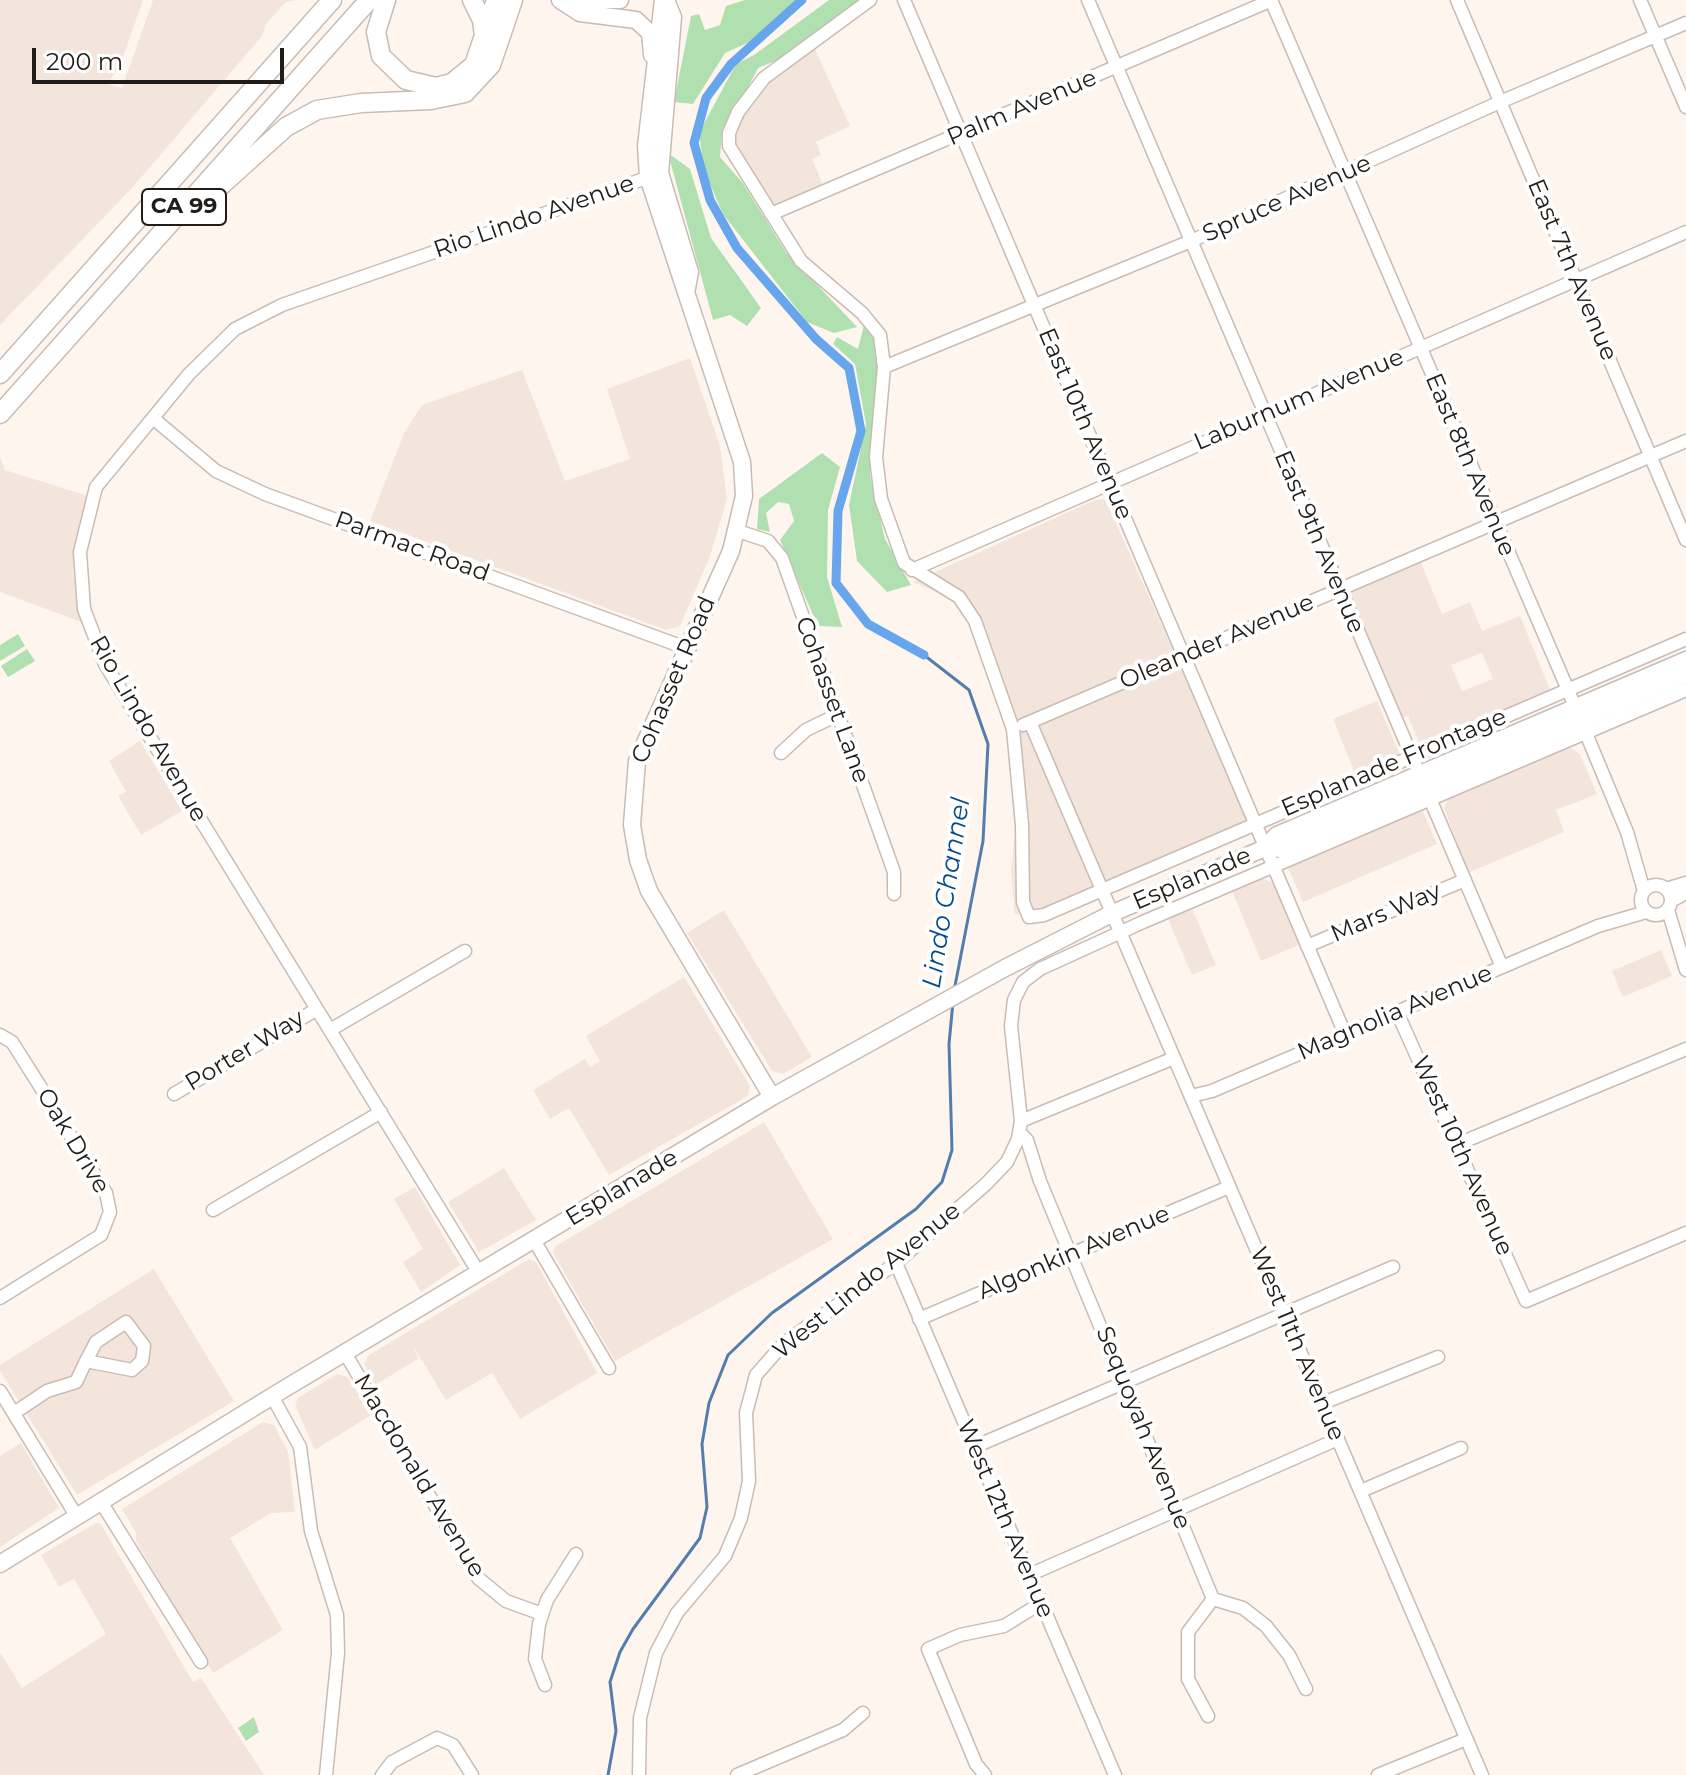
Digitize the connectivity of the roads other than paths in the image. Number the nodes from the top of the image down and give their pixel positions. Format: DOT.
graph roads {
  1 [pos="321,0"];
  2 [pos="332,0"];
  3 [pos="369,0"];
  4 [pos="386,0"];
  5 [pos="472,0"];
  6 [pos="496,0"];
  7 [pos="513,0"];
  8 [pos="560,0"];
  9 [pos="567,0"];
  10 [pos="620,0"];
  11 [pos="665,0"];
  12 [pos="870,0"];
  13 [pos="904,0"];
  14 [pos="1088,0"];
  15 [pos="1272,0"];
  16 [pos="1457,0"];
  17 [pos="1640,0"];
  18 [pos="1686,23"];
  19 [pos="1655,36"];
  20 [pos="485,39"];
  21 [pos="279,59"];
  22 [pos="1117,67"];
  23 [pos="654,85"];
  24 [pos="1500,102"];
  25 [pos="1686,107"];
  26 [pos="961,134"];
  27 [pos="1345,174"];
  28 [pos="654,175"];
  29 [pos="771,214"];
  30 [pos="1686,232"];
  31 [pos="158,236"];
  32 [pos="1191,241"];
  33 [pos="1575,279"];
  34 [pos="1035,306"];
  35 [pos="1420,349"];
  36 [pos="884,367"];
  37 [pos="0,374"];
  38 [pos="0,414"];
  39 [pos="1265,414"];
  40 [pos="154,419"];
  41 [pos="1686,441"];
  42 [pos="1651,456"];
  43 [pos="1110,482"];
  44 [pos="1496,523"];
  45 [pos="738,531"];
  46 [pos="1686,540"];
  47 [pos="912,570"];
  48 [pos="1340,589"];
  49 [pos="1686,639"];
  50 [pos="686,648"];
  51 [pos="1184,657"];
  52 [pos="1686,660"];
  53 [pos="1686,675"];
  54 [pos="1568,690"];
  55 [pos="1686,690"];
  56 [pos="837,715"];
  57 [pos="1580,721"];
  58 [pos="1030,722"];
  59 [pos="1013,729"];
  60 [pos="781,753"];
  61 [pos="1411,755"];
  62 [pos="1424,787"];
  63 [pos="1254,823"];
  64 [pos="1265,848"];
  65 [pos="1273,868"];
  66 [pos="1465,880"];
  67 [pos="1686,883"];
  68 [pos="1102,889"];
  69 [pos="1686,893"];
  70 [pos="894,894"];
  71 [pos="1656,900"];
  72 [pos="1113,913"];
  73 [pos="1121,933"];
  74 [pos="1307,946"];
  75 [pos="465,951"];
  76 [pos="1502,967"];
  77 [pos="1686,970"];
  78 [pos="317,1009"];
  79 [pos="1397,1012"];
  80 [pos="330,1030"];
  81 [pos="1345,1034"];
  82 [pos="0,1035"];
  83 [pos="1686,1049"];
  84 [pos="1174,1058"];
  85 [pos="174,1094"];
  86 [pos="1191,1096"];
  87 [pos="772,1097"];
  88 [pos="381,1112"];
  89 [pos="1021,1127"];
  90 [pos="1458,1144"];
  91 [pos="1229,1187"];
  92 [pos="213,1210"];
  93 [pos="1686,1233"];
  94 [pos="534,1240"];
  95 [pos="1072,1253"];
  96 [pos="896,1263"];
  97 [pos="1393,1267"];
  98 [pos="479,1273"];
  99 [pos="0,1298"];
  100 [pos="1284,1314"];
  101 [pos="919,1319"];
  102 [pos="345,1353"];
  103 [pos="1438,1357"];
  104 [pos="86,1361"];
  105 [pos="609,1368"];
  106 [pos="1124,1380"];
  107 [pos="0,1391"];
  108 [pos="272,1396"];
  109 [pos="1323,1403"];
  110 [pos="14,1413"];
  111 [pos="1338,1439"];
  112 [pos="974,1447"];
  113 [pos="1461,1448"];
  114 [pos="1361,1491"];
  115 [pos="101,1502"];
  116 [pos="1176,1509"];
  117 [pos="77,1517"];
  118 [pos="576,1554"];
  119 [pos="0,1564"];
  120 [pos="1029,1575"];
  121 [pos="1213,1599"];
  122 [pos="1041,1603"];
  123 [pos="542,1614"];
  124 [pos="201,1662"];
  125 [pos="545,1685"];
  126 [pos="1306,1689"];
  127 [pos="863,1713"];
  128 [pos="1208,1716"];
  129 [pos="1466,1739"];
  130 [pos="326,1775"];
  131 [pos="382,1775"];
  132 [pos="472,1775"];
  133 [pos="639,1775"];
  134 [pos="737,1775"];
  135 [pos="985,1775"];
  136 [pos="1115,1775"];
  137 [pos="1378,1775"];
  138 [pos="1482,1775"];
  1 -- 21 [label="highway"];
  2 -- 21 [label="highway, CA 99"];
  3 -- 31 [label="highway, CA 99"];
  4 -- 20 [label="highway"];
  5 -- 20 [label="highway"];
  6 -- 20 [label="highway"];
  7 -- 31 [label="highway"];
  8 -- 23 [label="main road"];
  9 -- 10 [label="main road"];
  11 -- 23 [label="main road, Cohasset Road"];
  11 -- 28 [label="main road, Cohasset Road"];
  12 -- 29 [label="street"];
  13 -- 26 [label="street, East 10th Avenue"];
  14 -- 22 [label="street, East 9th Avenue"];
  15 -- 22 [label="street, Palm Avenue"];
  15 -- 27 [label="street, East 8th Avenue"];
  16 -- 24 [label="street, East 7th Avenue"];
  17 -- 19 [label="street"];
  18 -- 19 [label="street, Spruce Avenue"];
  19 -- 24 [label="street, Spruce Avenue"];
  19 -- 25 [label="street"];
  21 -- 37 [label="highway, CA 99"];
  22 -- 26 [label="street, Palm Avenue"];
  22 -- 32 [label="street, East 9th Avenue"];
  23 -- 28 [label="main road, Cohasset Road"];
  24 -- 27 [label="street, Spruce Avenue"];
  24 -- 33 [label="street, East 7th Avenue"];
  26 -- 29 [label="street, Palm Avenue"];
  26 -- 34 [label="street, East 10th Avenue"];
  27 -- 32 [label="street, Spruce Avenue"];
  27 -- 35 [label="street, East 8th Avenue"];
  28 -- 40 [label="street, Rio Lindo Avenue"];
  28 -- 45 [label="main road, Cohasset Road"];
  29 -- 36 [label="street"];
  30 -- 33 [label="street, Laburnum Avenue"];
  31 -- 38 [label="highway, CA 99"];
  32 -- 34 [label="street, Spruce Avenue"];
  32 -- 39 [label="street, East 9th Avenue"];
  33 -- 35 [label="street, Laburnum Avenue"];
  33 -- 42 [label="street, East 7th Avenue"];
  34 -- 36 [label="street, Spruce Avenue"];
  34 -- 43 [label="street, East 10th Avenue"];
  35 -- 39 [label="street, Laburnum Avenue"];
  35 -- 44 [label="street, East 8th Avenue"];
  36 -- 47 [label="street"];
  39 -- 43 [label="street, Laburnum Avenue"];
  39 -- 48 [label="street, East 9th Avenue"];
  40 -- 50 [label="street, Parmac Road"];
  40 -- 78 [label="street, Rio Lindo Avenue"];
  41 -- 42 [label="street, Oleander Avenue"];
  42 -- 44 [label="street, Oleander Avenue"];
  42 -- 46 [label="street, East 7th Avenue"];
  43 -- 47 [label="street, Laburnum Avenue"];
  43 -- 51 [label="street, East 10th Avenue"];
  44 -- 48 [label="street, Oleander Avenue"];
  44 -- 54 [label="street, East 8th Avenue"];
  45 -- 50 [label="main road, Cohasset Road"];
  45 -- 56 [label="street, Cohasset Lane"];
  47 -- 59 [label="street"];
  48 -- 51 [label="street, Oleander Avenue"];
  48 -- 61 [label="street, East 9th Avenue"];
  49 -- 54 [label="street, Esplanade Frontage"];
  50 -- 87 [label="main road, Cohasset Road"];
  51 -- 58 [label="street, Oleander Avenue"];
  51 -- 63 [label="street, East 10th Avenue"];
  52 -- 57 [label="main road, Esplanade"];
  53 -- 57 [label="main road, Esplanade"];
  54 -- 57 [label="street, East 8th Avenue"];
  54 -- 61 [label="street, Esplanade Frontage"];
  55 -- 57 [label="street"];
  56 -- 60 [label="street"];
  56 -- 70 [label="street, Cohasset Lane"];
  57 -- 62 [label="main road, Esplanade"];
  57 -- 71 [label="street, East 8th Avenue"];
  58 -- 59 [label="street, Oleander Avenue"];
  58 -- 68 [label="street, West 11th Avenue"];
  59 -- 68 [label="street, Esplanade Frontage"];
  61 -- 62 [label="street, East 9th Avenue"];
  61 -- 63 [label="street, Esplanade Frontage"];
  62 -- 64 [label="main road, Esplanade"];
  62 -- 65 [label="street, Esplanade Frontage"];
  62 -- 66 [label="street, East 9th Avenue"];
  63 -- 64 [label="street, East 10th Avenue"];
  63 -- 68 [label="street, Esplanade Frontage"];
  64 -- 65 [label="street"];
  64 -- 72 [label="main road, Esplanade"];
  65 -- 73 [label="street, Esplanade Frontage"];
  65 -- 74 [label="street"];
  66 -- 74 [label="street, Mars Way"];
  66 -- 76 [label="street, East 9th Avenue"];
  67 -- 71 [label="street, Magnolia Avenue"];
  68 -- 72 [label="street, West 11th Avenue"];
  69 -- 71 [label="street, Magnolia Avenue"];
  71 -- 76 [label="street, Magnolia Avenue"];
  71 -- 77 [label="street, East 8th Avenue"];
  72 -- 73 [label="street, West 11th Avenue"];
  72 -- 87 [label="main road, Esplanade"];
  73 -- 84 [label="street, West 11th Avenue"];
  73 -- 89 [label="street"];
  74 -- 81 [label="street"];
  75 -- 80 [label="street, Porter Way"];
  76 -- 79 [label="street, Magnolia Avenue"];
  78 -- 80 [label="street, Rio Lindo Avenue"];
  78 -- 85 [label="street, Porter Way"];
  79 -- 81 [label="street, Magnolia Avenue"];
  79 -- 90 [label="street, West 10th Avenue"];
  80 -- 88 [label="street, Rio Lindo Avenue"];
  81 -- 86 [label="street, Magnolia Avenue"];
  82 -- 99 [label="street, Oak Drive"];
  83 -- 90 [label="street"];
  84 -- 86 [label="street, West 11th Avenue"];
  84 -- 89 [label="street"];
  86 -- 91 [label="street, West 11th Avenue"];
  87 -- 94 [label="main road, Esplanade"];
  88 -- 92 [label="street"];
  88 -- 98 [label="street, Rio Lindo Avenue"];
  89 -- 95 [label="street, Sequoyah Avenue"];
  89 -- 96 [label="street, West Lindo Avenue"];
  90 -- 93 [label="street, West 10th Avenue"];
  91 -- 95 [label="street, Algonkin Avenue"];
  91 -- 100 [label="street, West 11th Avenue"];
  94 -- 98 [label="main road, Esplanade"];
  94 -- 105 [label="street"];
  95 -- 101 [label="street, Algonkin Avenue"];
  95 -- 106 [label="street, Sequoyah Avenue"];
  96 -- 101 [label="street, West 12th Avenue"];
  96 -- 133 [label="street, West Lindo Avenue"];
  97 -- 100 [label="street"];
  98 -- 102 [label="main road, Esplanade"];
  100 -- 106 [label="street"];
  100 -- 109 [label="street, West 11th Avenue"];
  101 -- 112 [label="street, West 12th Avenue"];
  102 -- 108 [label="main road, Esplanade"];
  102 -- 123 [label="street, Macdonald Avenue"];
  103 -- 109 [label="street"];
  104 -- 104 [label="street"];
  104 -- 110 [label="street"];
  106 -- 112 [label="street"];
  106 -- 116 [label="street, Sequoyah Avenue"];
  107 -- 110 [label="street"];
  108 -- 115 [label="main road, Esplanade"];
  108 -- 130 [label="street"];
  109 -- 111 [label="street, West 11th Avenue"];
  110 -- 117 [label="street"];
  111 -- 114 [label="street, West 11th Avenue"];
  111 -- 116 [label="street"];
  112 -- 120 [label="street, West 12th Avenue"];
  113 -- 114 [label="street"];
  114 -- 129 [label="street, West 11th Avenue"];
  115 -- 117 [label="main road, Esplanade"];
  115 -- 124 [label="street"];
  116 -- 120 [label="street"];
  116 -- 121 [label="street, Sequoyah Avenue"];
  117 -- 119 [label="main road, Esplanade"];
  118 -- 123 [label="street"];
  120 -- 122 [label="street, West 12th Avenue"];
  121 -- 126 [label="street"];
  121 -- 128 [label="street"];
  122 -- 135 [label="street"];
  122 -- 136 [label="street, West 12th Avenue"];
  123 -- 125 [label="street"];
  127 -- 134 [label="street"];
  129 -- 137 [label="street"];
  129 -- 138 [label="street, West 11th Avenue"];
  131 -- 132 [label="street"];
}
